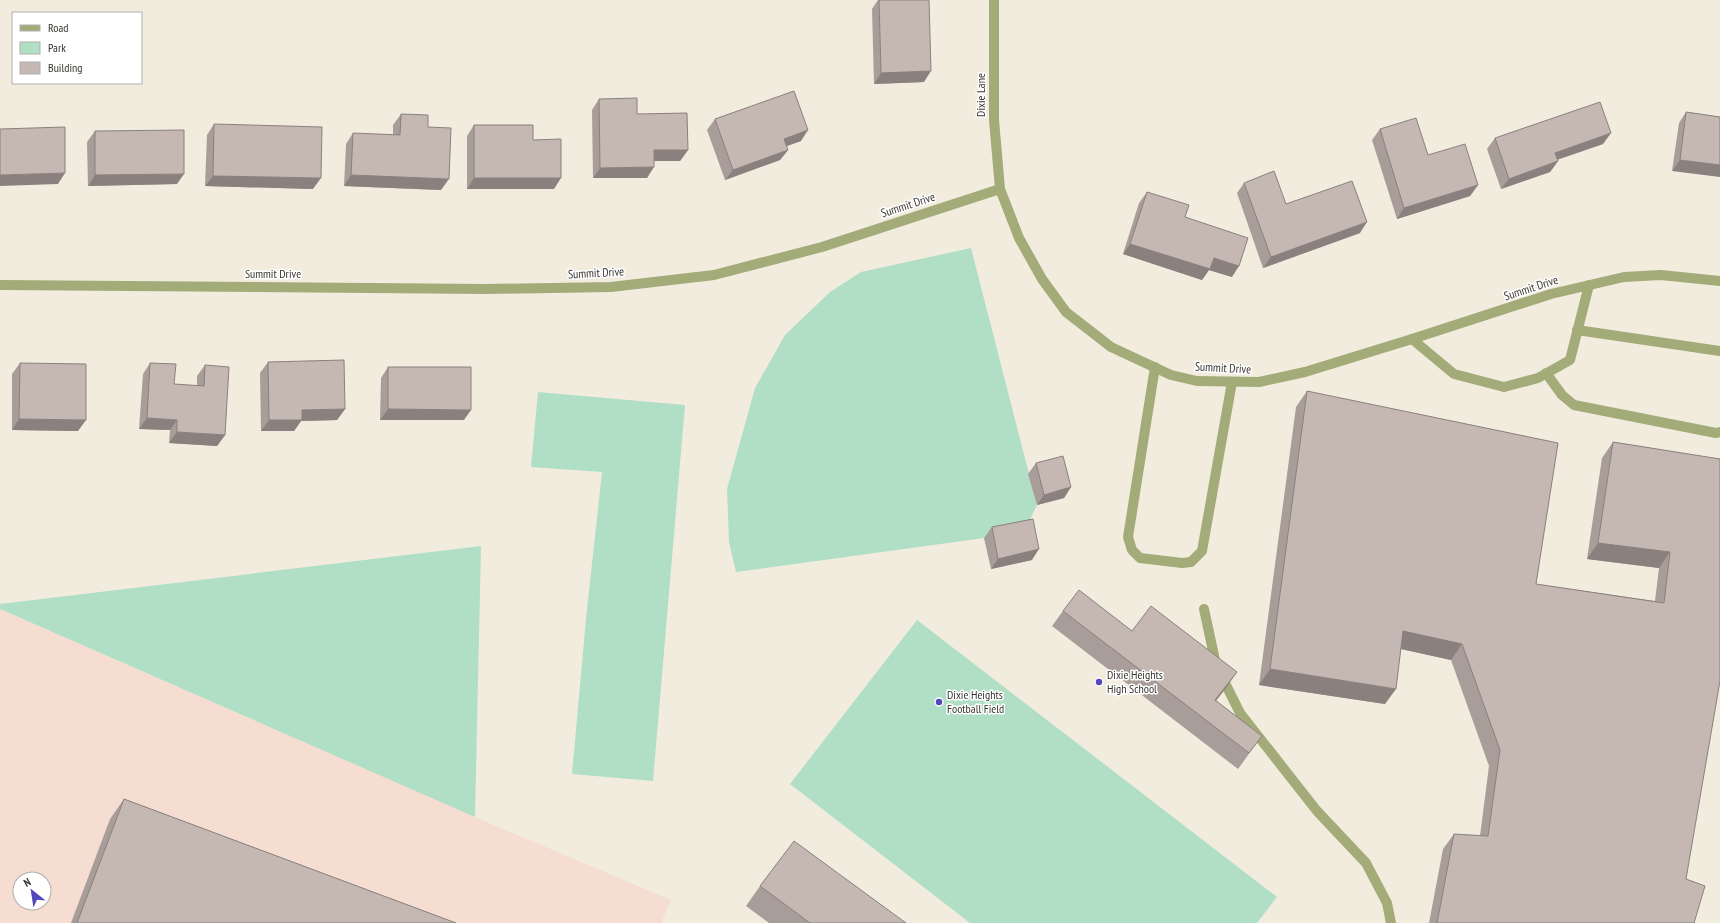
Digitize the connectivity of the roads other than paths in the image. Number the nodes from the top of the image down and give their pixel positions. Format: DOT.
graph roads {
  1 [pos="994,0"];
  2 [pos="1000,189"];
  3 [pos="1720,281"];
  4 [pos="0,285"];
  5 [pos="1589,285"];
  6 [pos="1577,330"];
  7 [pos="1412,339"];
  8 [pos="1720,351"];
  9 [pos="1154,367"];
  10 [pos="1546,373"];
  11 [pos="1232,382"];
  12 [pos="1720,432"];
  13 [pos="1204,609"];
  14 [pos="1391,923"];
  1 -- 2 [label="street, Dixie Lane"];
  2 -- 4 [label="street, Summit Drive"];
  2 -- 9 [label="street, Summit Drive"];
  3 -- 5 [label="street, Summit Drive"];
  5 -- 6 [label="street"];
  5 -- 7 [label="street, Summit Drive"];
  6 -- 8 [label="street"];
  6 -- 10 [label="street"];
  7 -- 10 [label="street"];
  7 -- 11 [label="street, Summit Drive"];
  9 -- 11 [label="street, Summit Drive"];
  9 -- 11 [label="street"];
  10 -- 12 [label="street"];
  13 -- 14 [label="street"];
}
